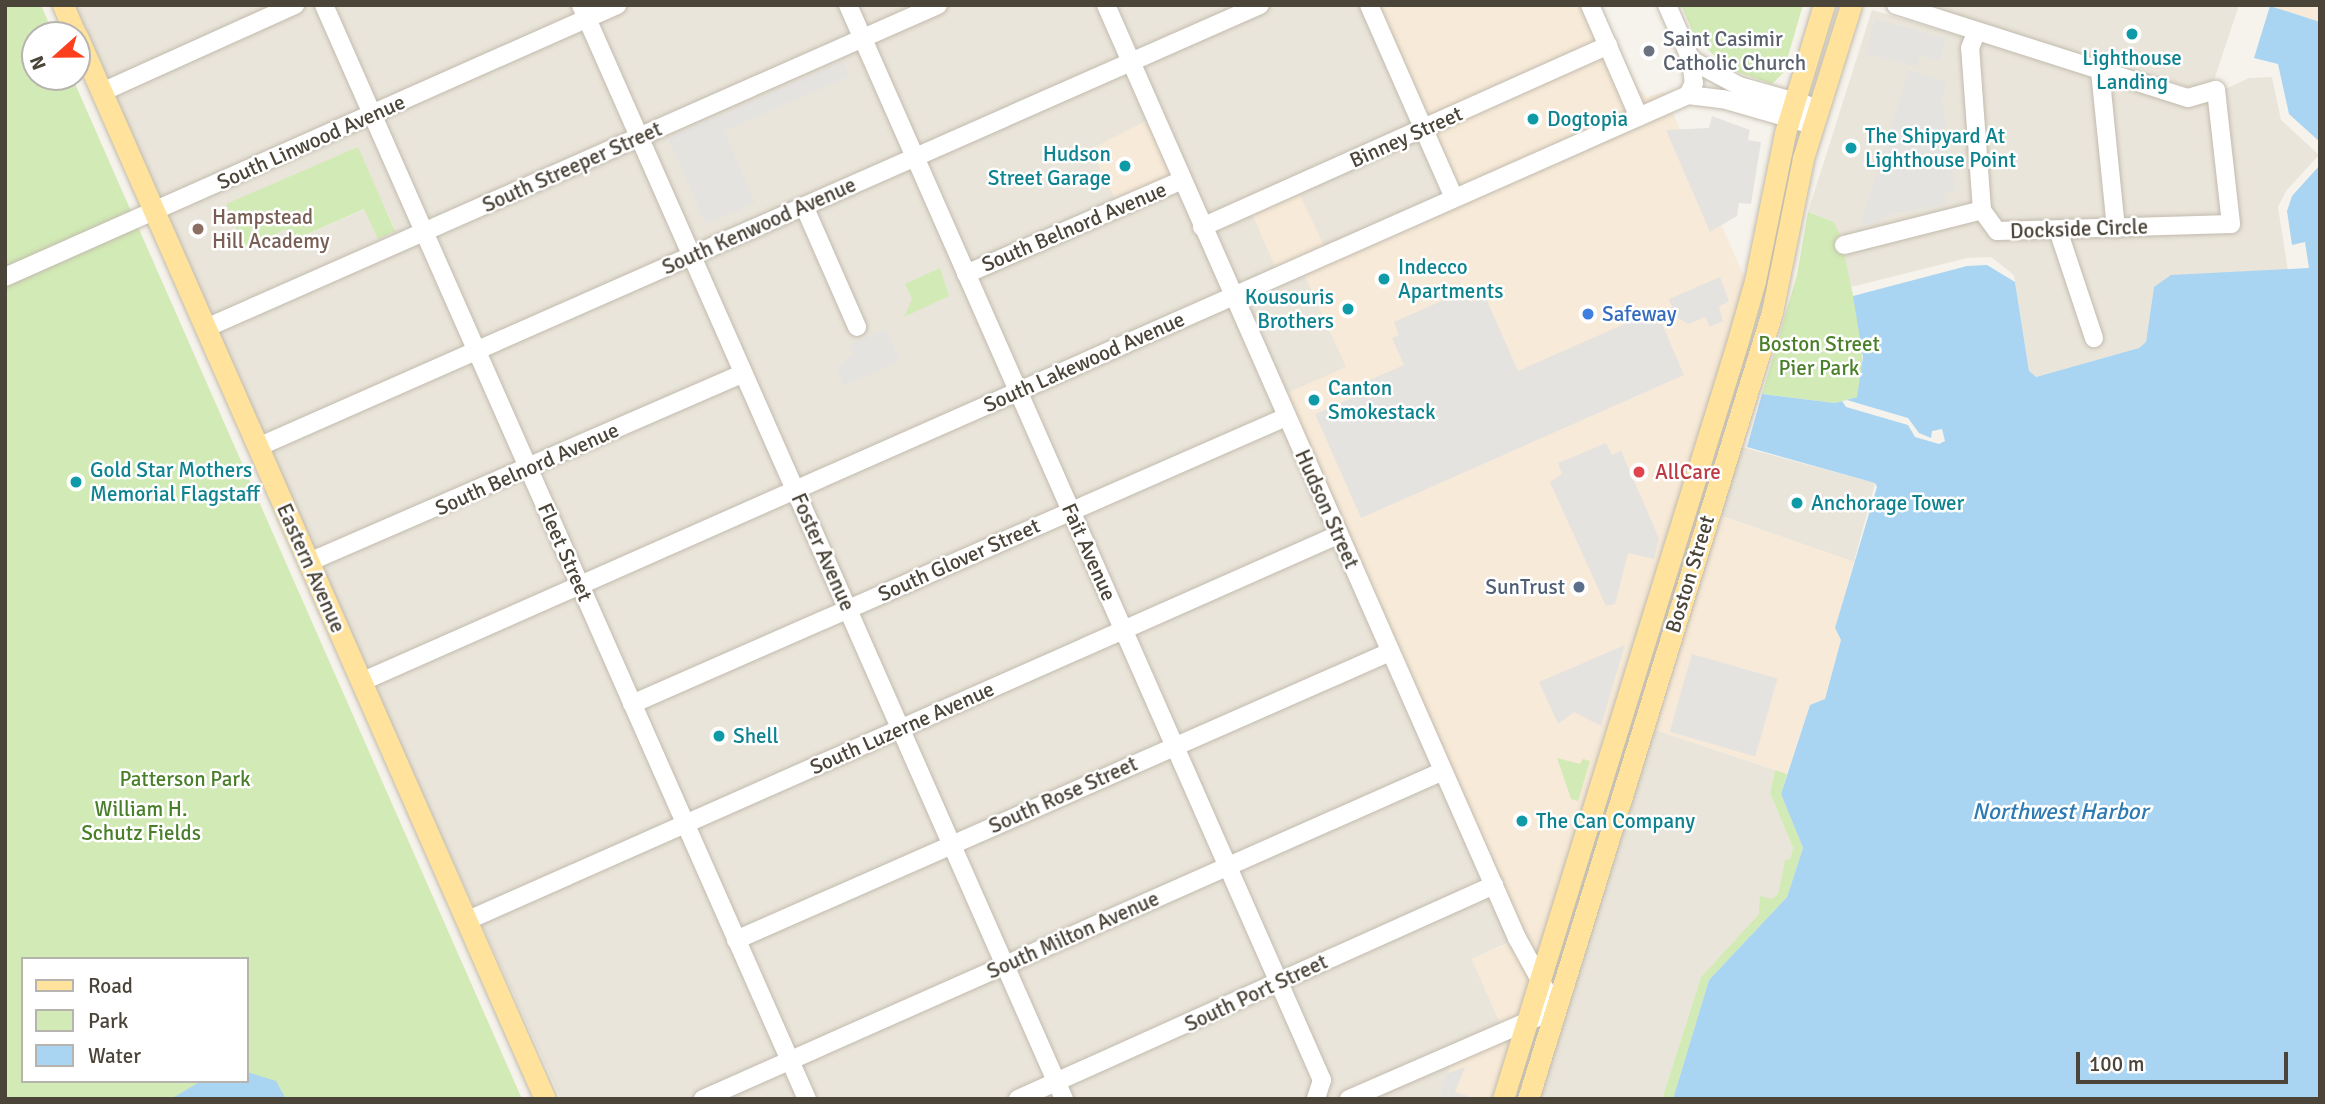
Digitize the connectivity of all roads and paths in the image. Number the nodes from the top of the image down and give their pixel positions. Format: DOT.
graph roads {
  1 [pos="63,5"];
  2 [pos="295,5"];
  3 [pos="324,5"];
  4 [pos="617,5"];
  5 [pos="848,5"];
  6 [pos="938,5"];
  7 [pos="1106,5"];
  8 [pos="1260,5"];
  9 [pos="1369,5"];
  10 [pos="1590,5"];
  11 [pos="1667,5"];
  12 [pos="1824,5"];
  13 [pos="1850,5"];
  14 [pos="1902,8"];
  15 [pos="584,12"];
  16 [pos="70,21"];
  17 [pos="1976,33"];
  18 [pos="863,38"];
  19 [pos="1608,45"];
  20 [pos="1691,60"];
  21 [pos="1131,62"];
  22 [pos="91,67"];
  23 [pos="2101,71"];
  24 [pos="102,92"];
  25 [pos="1688,95"];
  26 [pos="1792,110"];
  27 [pos="372,116"];
  28 [pos="1639,117"];
  29 [pos="1816,117"];
  30 [pos="1424,130"];
  31 [pos="638,137"];
  32 [pos="915,157"];
  33 [pos="1182,180"];
  34 [pos="1454,198"];
  35 [pos="804,206"];
  36 [pos="1982,210"];
  37 [pos="154,211"];
  38 [pos="1202,226"];
  39 [pos="2116,228"];
  40 [pos="2058,230"];
  41 [pos="424,232"];
  42 [pos="1844,245"];
  43 [pos="691,256"];
  44 [pos="967,274"];
  45 [pos="5,277"];
  46 [pos="1232,297"];
  47 [pos="856,327"];
  48 [pos="206,328"];
  49 [pos="2094,338"];
  50 [pos="476,351"];
  51 [pos="743,373"];
  52 [pos="1018,391"];
  53 [pos="1286,417"];
  54 [pos="258,447"];
  55 [pos="528,468"];
  56 [pos="795,490"];
  57 [pos="1071,511"];
  58 [pos="1336,536"];
  59 [pos="309,562"];
  60 [pos="580,585"];
  61 [pos="848,609"];
  62 [pos="1124,630"];
  63 [pos="1390,652"];
  64 [pos="361,682"];
  65 [pos="632,704"];
  66 [pos="900,729"];
  67 [pos="1175,746"];
  68 [pos="1443,771"];
  69 [pos="687,823"];
  70 [pos="951,845"];
  71 [pos="1228,867"];
  72 [pos="1494,885"];
  73 [pos="466,921"];
  74 [pos="736,940"];
  75 [pos="1005,966"];
  76 [pos="1539,983"];
  77 [pos="1280,984"];
  78 [pos="1556,1009"];
  79 [pos="1528,1021"];
  80 [pos="790,1060"];
  81 [pos="1060,1091"];
  82 [pos="1372,1094"];
  83 [pos="545,1099"];
  84 [pos="702,1099"];
  85 [pos="807,1099"];
  86 [pos="1018,1099"];
  87 [pos="1316,1099"];
  88 [pos="1349,1099"];
  89 [pos="1503,1099"];
  90 [pos="1528,1099"];
  1 -- 16 [label="main road, Eastern Avenue"];
  2 -- 24 [label="street"];
  3 -- 27 [label="street, Fleet Street"];
  4 -- 15 [label="street, South Linwood Avenue"];
  5 -- 18 [label="street, Fait Avenue"];
  6 -- 18 [label="street, South Streeper Street"];
  7 -- 21 [label="street, Hudson Street"];
  8 -- 21 [label="street, South Kenwood Avenue"];
  9 -- 30 [label="street"];
  10 -- 19 [label="street"];
  11 -- 20 [label="street"];
  12 -- 26 [label="main road, Boston Street"];
  13 -- 29 [label="main road, Boston Street"];
  14 -- 17 [label="street"];
  15 -- 27 [label="street, South Linwood Avenue"];
  15 -- 31 [label="street, Foster Avenue"];
  17 -- 23 [label="street"];
  17 -- 36 [label="street, Dockside Circle"];
  18 -- 31 [label="street, South Streeper Street"];
  18 -- 32 [label="street, Fait Avenue"];
  19 -- 28 [label="street"];
  19 -- 30 [label="street, Binney Street"];
  20 -- 25 [label="street"];
  20 -- 26 [label="street"];
  21 -- 32 [label="street, South Kenwood Avenue"];
  21 -- 33 [label="street, Hudson Street"];
  22 -- 24 [label="main road, Eastern Avenue"];
  23 -- 39 [label="street"];
  23 -- 39 [label="street, Dockside Circle"];
  24 -- 37 [label="main road, Eastern Avenue"];
  25 -- 26 [label="street"];
  25 -- 28 [label="street, South Lakewood Avenue"];
  26 -- 29 [label="street"];
  26 -- 76 [label="main road, Boston Street"];
  27 -- 37 [label="street, South Linwood Avenue"];
  27 -- 41 [label="street, Fleet Street"];
  28 -- 34 [label="street, South Lakewood Avenue"];
  29 -- 78 [label="main road, Boston Street"];
  30 -- 34 [label="street"];
  30 -- 38 [label="street, Binney Street"];
  31 -- 41 [label="street, South Streeper Street"];
  31 -- 43 [label="street, Foster Avenue"];
  32 -- 35 [label="street, South Kenwood Avenue"];
  32 -- 44 [label="street, Fait Avenue"];
  33 -- 38 [label="street, Hudson Street"];
  33 -- 44 [label="street, South Belnord Avenue"];
  34 -- 46 [label="street, South Lakewood Avenue"];
  35 -- 43 [label="street, South Kenwood Avenue"];
  35 -- 47 [label="street"];
  36 -- 40 [label="street, Dockside Circle"];
  36 -- 42 [label="street"];
  37 -- 45 [label="street, South Linwood Avenue"];
  37 -- 48 [label="main road, Eastern Avenue"];
  38 -- 46 [label="street, Hudson Street"];
  39 -- 40 [label="street, Dockside Circle"];
  40 -- 49 [label="street"];
  41 -- 48 [label="street, South Streeper Street"];
  41 -- 50 [label="street, Fleet Street"];
  43 -- 50 [label="street, South Kenwood Avenue"];
  43 -- 51 [label="street, Foster Avenue"];
  44 -- 52 [label="street, Fait Avenue"];
  46 -- 52 [label="street, South Lakewood Avenue"];
  46 -- 53 [label="street, Hudson Street"];
  48 -- 54 [label="main road, Eastern Avenue"];
  50 -- 54 [label="street, South Kenwood Avenue"];
  50 -- 55 [label="street, Fleet Street"];
  51 -- 55 [label="street, South Belnord Avenue"];
  51 -- 56 [label="street, Foster Avenue"];
  52 -- 56 [label="street, South Lakewood Avenue"];
  52 -- 57 [label="street, Fait Avenue"];
  53 -- 57 [label="street, South Glover Street"];
  53 -- 58 [label="street, Hudson Street"];
  54 -- 59 [label="main road, Eastern Avenue"];
  55 -- 59 [label="street, South Belnord Avenue"];
  55 -- 60 [label="street, Fleet Street"];
  56 -- 60 [label="street, South Lakewood Avenue"];
  56 -- 61 [label="street, Foster Avenue"];
  57 -- 61 [label="street, South Glover Street"];
  57 -- 62 [label="street, Fait Avenue"];
  58 -- 62 [label="street, South Luzerne Avenue"];
  58 -- 63 [label="street, Hudson Street"];
  59 -- 64 [label="main road, Eastern Avenue"];
  60 -- 64 [label="street, South Lakewood Avenue"];
  60 -- 65 [label="street, Fleet Street"];
  61 -- 65 [label="street, South Glover Street"];
  61 -- 66 [label="street, Foster Avenue"];
  62 -- 66 [label="street, South Luzerne Avenue"];
  62 -- 67 [label="street, Fait Avenue"];
  63 -- 67 [label="street, South Rose Street"];
  63 -- 68 [label="street, Hudson Street"];
  64 -- 73 [label="main road, Eastern Avenue"];
  65 -- 69 [label="street, Fleet Street"];
  66 -- 69 [label="street, South Luzerne Avenue"];
  66 -- 70 [label="street, Foster Avenue"];
  67 -- 70 [label="street, South Rose Street"];
  67 -- 71 [label="street, Fait Avenue"];
  68 -- 71 [label="street, South Milton Avenue"];
  68 -- 72 [label="street, Hudson Street"];
  69 -- 73 [label="street, South Luzerne Avenue"];
  69 -- 74 [label="street, Fleet Street"];
  70 -- 74 [label="street, South Rose Street"];
  70 -- 75 [label="street, Foster Avenue"];
  71 -- 75 [label="street, South Milton Avenue"];
  71 -- 77 [label="street, Fait Avenue"];
  72 -- 76 [label="street, Hudson Street"];
  72 -- 77 [label="street, South Port Street"];
  73 -- 83 [label="main road, Eastern Avenue"];
  74 -- 80 [label="street, Fleet Street"];
  75 -- 80 [label="street, South Milton Avenue"];
  75 -- 81 [label="street, Foster Avenue"];
  76 -- 78 [label="street, Hudson Street"];
  76 -- 79 [label="main road, Boston Street"];
  77 -- 81 [label="street, South Port Street"];
  77 -- 87 [label="street, Fait Avenue"];
  78 -- 79 [label="street"];
  78 -- 90 [label="main road, Boston Street"];
  79 -- 82 [label="street"];
  79 -- 89 [label="main road, Boston Street"];
  80 -- 84 [label="street, South Milton Avenue"];
  80 -- 85 [label="street, Fleet Street"];
  81 -- 86 [label="street, South Port Street"];
  82 -- 88 [label="street"];
}
